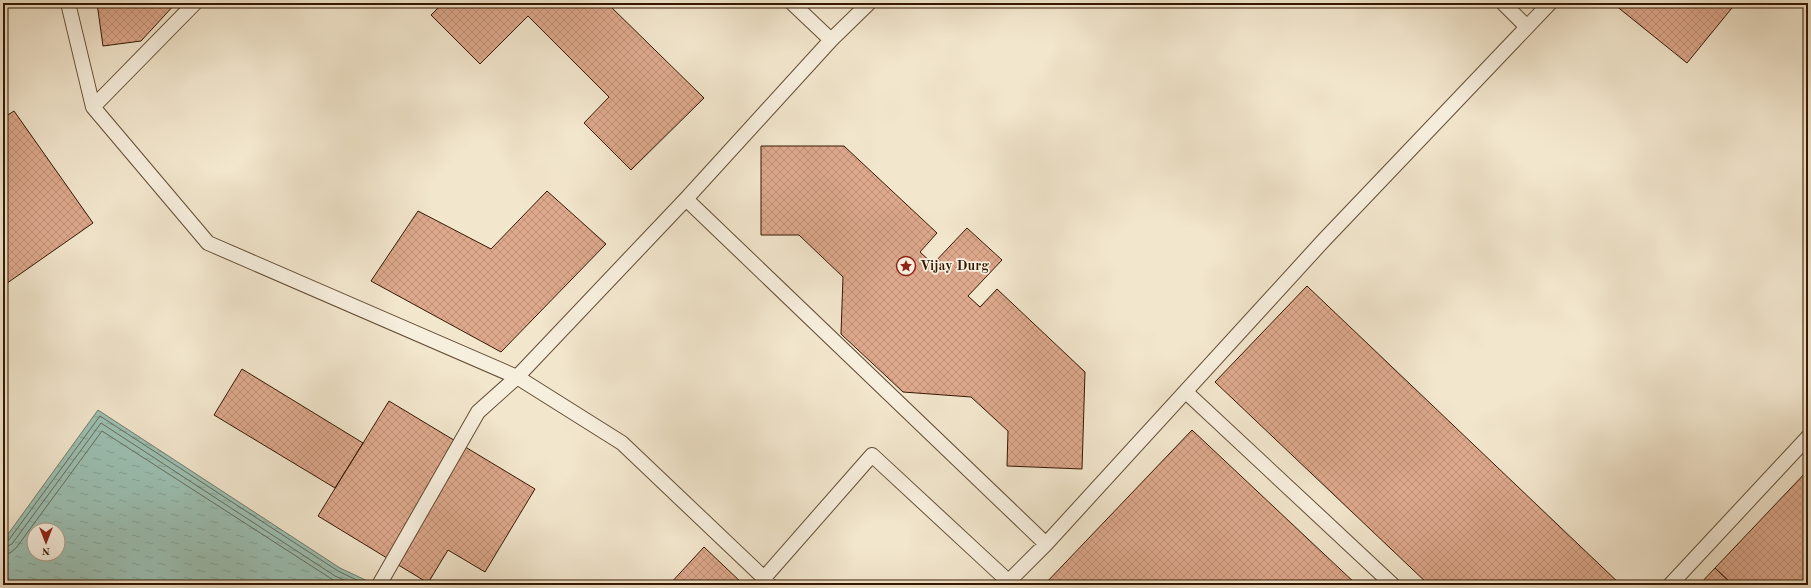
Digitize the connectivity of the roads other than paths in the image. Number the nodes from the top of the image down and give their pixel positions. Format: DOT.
graph roads {
  1 [pos="68,3"];
  2 [pos="195,3"];
  3 [pos="792,3"];
  4 [pos="868,3"];
  5 [pos="1503,3"];
  6 [pos="1550,3"];
  7 [pos="1527,27"];
  8 [pos="830,40"];
  9 [pos="93,107"];
  10 [pos="686,199"];
  11 [pos="517,377"];
  12 [pos="1186,392"];
  13 [pos="1808,437"];
  14 [pos="1046,544"];
  15 [pos="767,582"];
  16 [pos="1007,583"];
  17 [pos="379,585"];
  18 [pos="1392,585"];
  19 [pos="1670,585"];
  1 -- 9 [label="lane"];
  2 -- 9 [label="lane"];
  3 -- 8 [label="lane"];
  4 -- 8 [label="lane"];
  5 -- 7 [label="lane"];
  6 -- 7 [label="lane"];
  7 -- 12 [label="lane"];
  8 -- 10 [label="lane"];
  9 -- 11 [label="lane"];
  10 -- 11 [label="lane"];
  10 -- 14 [label="lane"];
  11 -- 15 [label="lane"];
  11 -- 17 [label="lane"];
  12 -- 14 [label="lane"];
  12 -- 18 [label="lane"];
  13 -- 19 [label="lane"];
  14 -- 16 [label="lane"];
  15 -- 16 [label="lane"];
}
